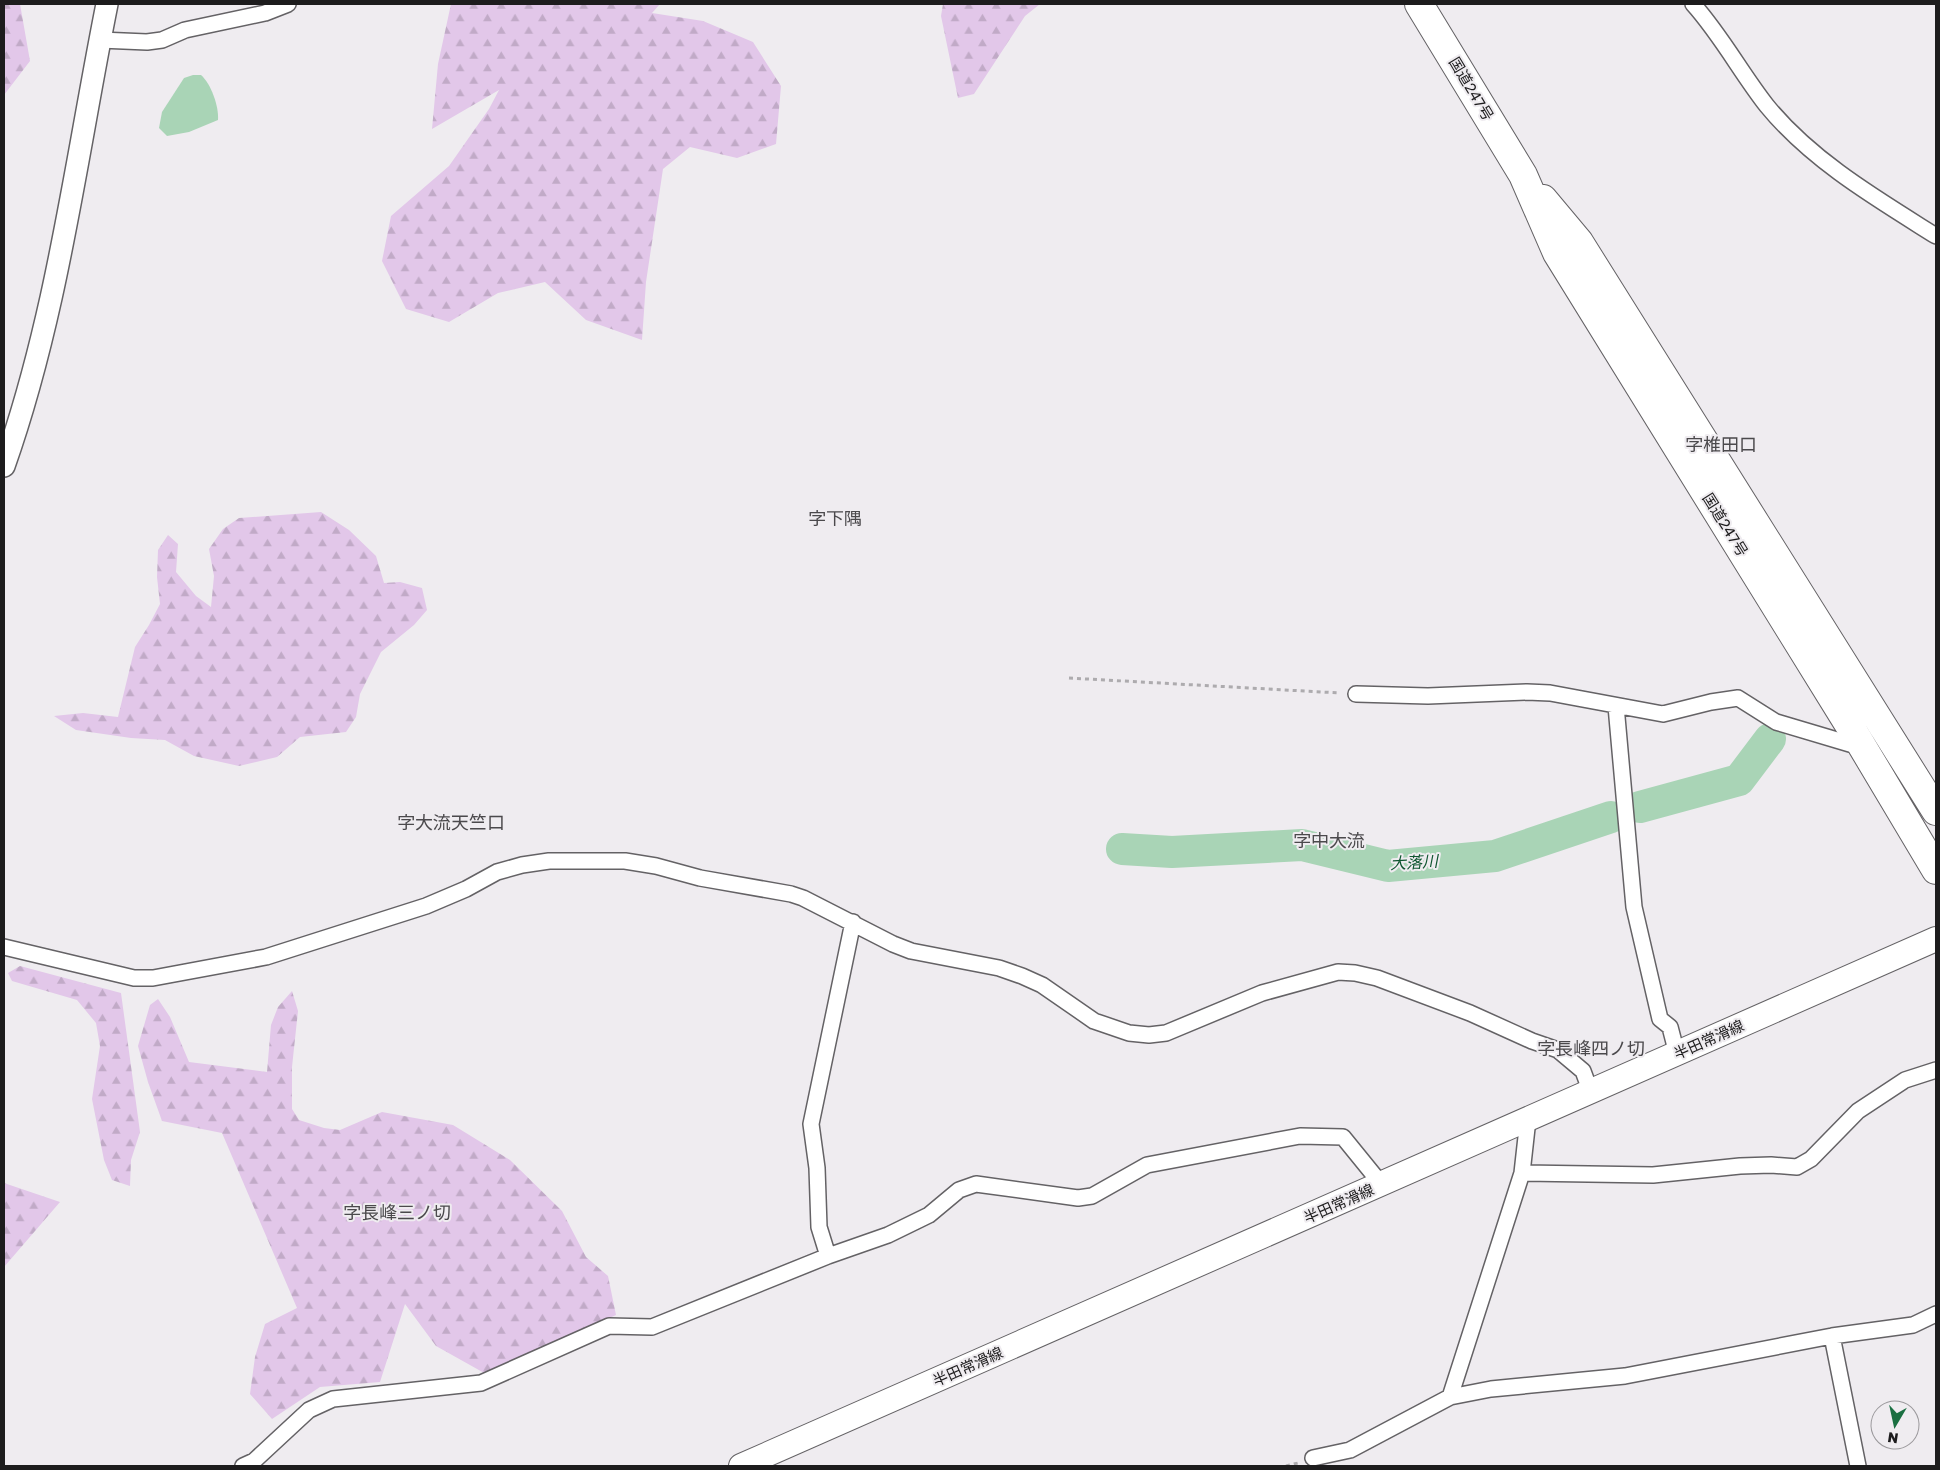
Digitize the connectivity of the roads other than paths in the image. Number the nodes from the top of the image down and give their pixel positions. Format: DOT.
graph roads {
  1 [pos="107,4"];
  2 [pos="288,4"];
  3 [pos="1419,4"];
  4 [pos="1693,4"];
  5 [pos="100,40"];
  6 [pos="1523,175"];
  7 [pos="1936,236"];
  8 [pos="4,466"];
  9 [pos="1356,694"];
  10 [pos="1616,706"];
  11 [pos="1858,741"];
  12 [pos="1936,811"];
  13 [pos="1936,870"];
  14 [pos="853,922"];
  15 [pos="1936,939"];
  16 [pos="4,947"];
  17 [pos="1677,1054"];
  18 [pos="1936,1070"];
  19 [pos="1590,1090"];
  20 [pos="1528,1120"];
  21 [pos="1522,1173"];
  22 [pos="1382,1185"];
  23 [pos="828,1256"];
  24 [pos="1936,1314"];
  25 [pos="1832,1336"];
  26 [pos="1450,1398"];
  27 [pos="1313,1458"];
  28 [pos="243,1466"];
  29 [pos="741,1466"];
  30 [pos="1858,1466"];
  1 -- 5 [label="street"];
  2 -- 5 [label="street"];
  3 -- 6 [label="highway, 国道247号"];
  4 -- 7 [label="street"];
  5 -- 8 [label="street"];
  6 -- 11 [label="highway, 国道247号"];
  6 -- 12 [label="highway, 国道247号"];
  9 -- 10 [label="street"];
  10 -- 11 [label="street"];
  10 -- 17 [label="street"];
  11 -- 13 [label="highway, 国道247号"];
  14 -- 16 [label="street"];
  14 -- 19 [label="street"];
  14 -- 23 [label="street"];
  15 -- 17 [label="main road, 半田常滑線"];
  17 -- 19 [label="main road, 半田常滑線"];
  18 -- 21 [label="street"];
  19 -- 20 [label="main road, 半田常滑線"];
  20 -- 21 [label="street"];
  20 -- 22 [label="main road, 半田常滑線"];
  21 -- 26 [label="street"];
  22 -- 23 [label="street"];
  22 -- 29 [label="main road, 半田常滑線"];
  23 -- 28 [label="street"];
  24 -- 25 [label="street"];
  25 -- 26 [label="street"];
  25 -- 30 [label="street"];
  26 -- 27 [label="street"];
}
